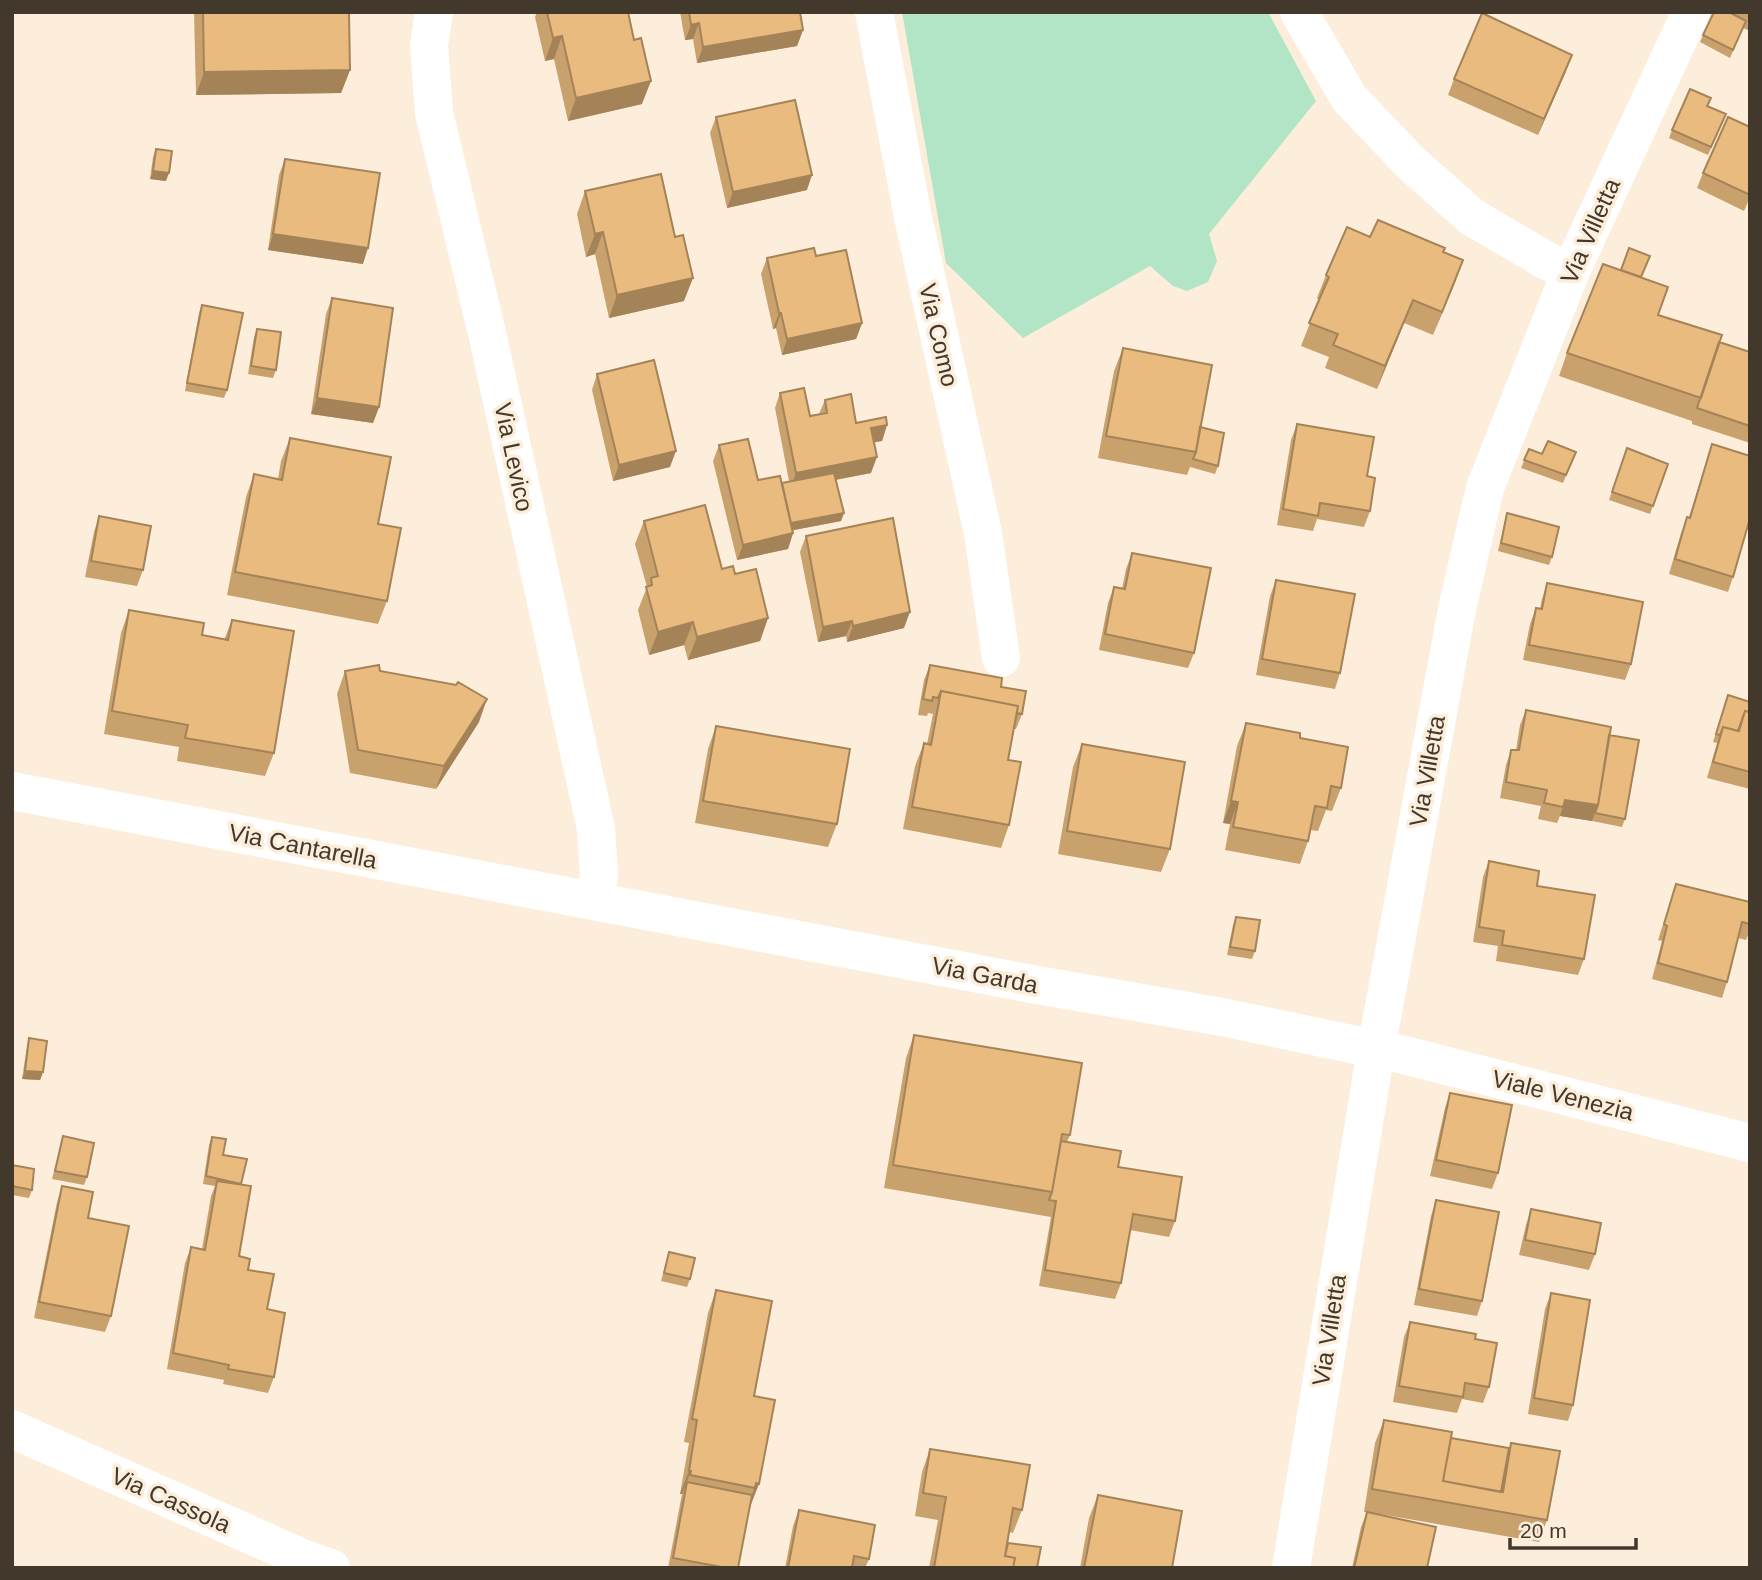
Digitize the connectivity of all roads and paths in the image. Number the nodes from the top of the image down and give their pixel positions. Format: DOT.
graph roads {
  1 [pos="434,12"];
  2 [pos="874,12"];
  3 [pos="1299,12"];
  4 [pos="1691,12"];
  5 [pos="1571,271"];
  6 [pos="1001,658"];
  7 [pos="12,791"];
  8 [pos="594,901"];
  9 [pos="1376,1049"];
  10 [pos="1750,1143"];
  11 [pos="12,1429"];
  12 [pos="331,1568"];
  13 [pos="1291,1568"];
  1 -- 8 [label="street, Via Levico"];
  2 -- 6 [label="street, Via Como"];
  3 -- 5 [label="street"];
  4 -- 5 [label="street, Via Villetta"];
  5 -- 9 [label="street, Via Villetta"];
  7 -- 8 [label="street, Via Cantarella"];
  8 -- 9 [label="street, Via Garda"];
  9 -- 10 [label="street, Viale Venezia"];
  9 -- 13 [label="street, Via Villetta"];
  11 -- 12 [label="street, Via Cassola"];
}
